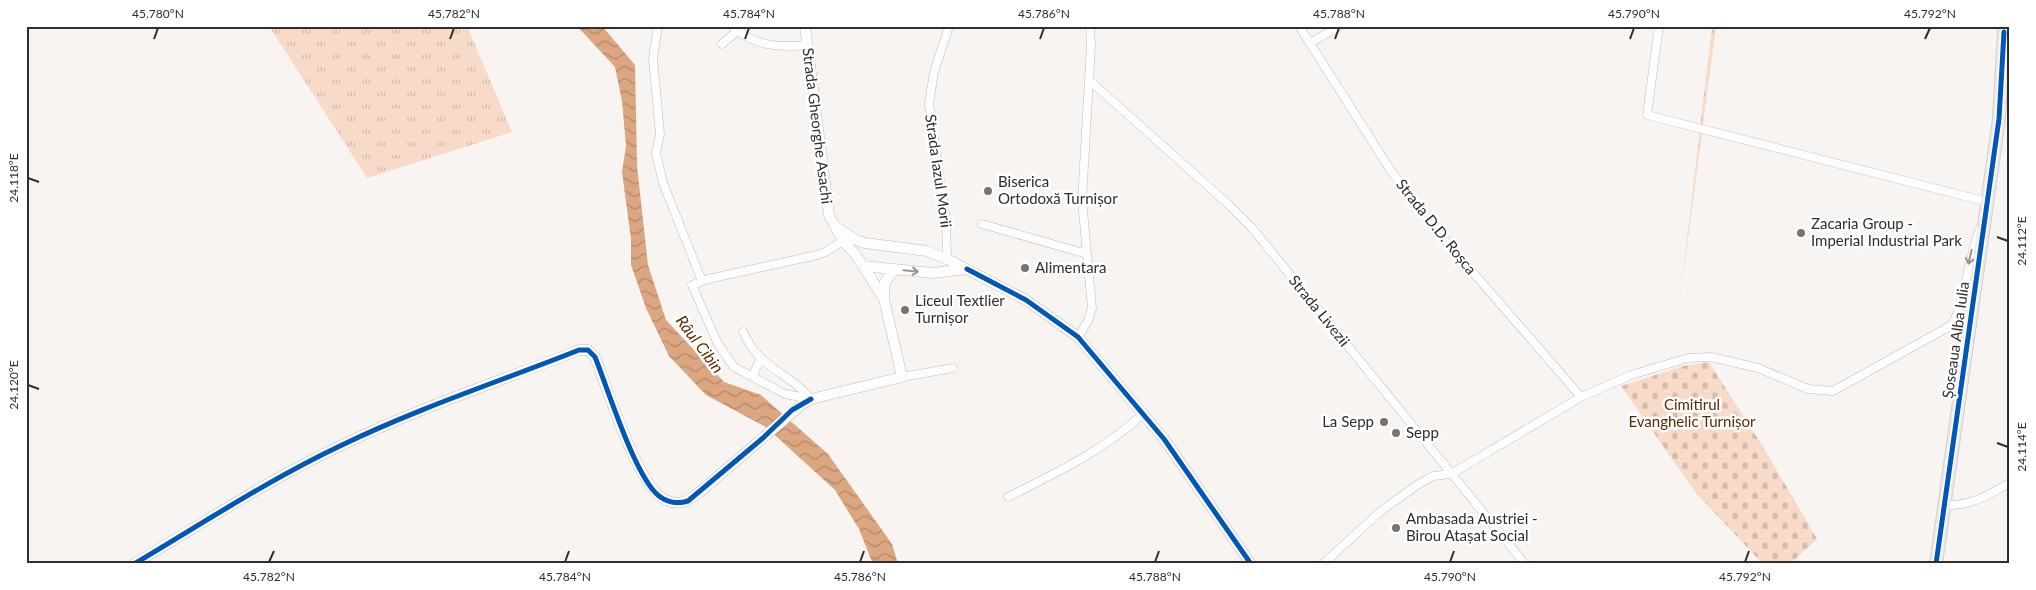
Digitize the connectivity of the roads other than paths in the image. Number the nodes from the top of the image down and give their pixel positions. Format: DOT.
graph roads {
  1 [pos="658,26"];
  2 [pos="804,26"];
  3 [pos="949,26"];
  4 [pos="1090,26"];
  5 [pos="1300,26"];
  6 [pos="1340,26"];
  7 [pos="1659,26"];
  8 [pos="734,29"];
  9 [pos="2005,32"];
  10 [pos="1310,43"];
  11 [pos="722,44"];
  12 [pos="807,45"];
  13 [pos="2010,75"];
  14 [pos="1090,80"];
  15 [pos="1999,119"];
  16 [pos="1988,207"];
  17 [pos="982,224"];
  18 [pos="833,225"];
  19 [pos="843,241"];
  20 [pos="1087,254"];
  21 [pos="947,259"];
  22 [pos="863,266"];
  23 [pos="967,268"];
  24 [pos="894,270"];
  25 [pos="702,281"];
  26 [pos="884,299"];
  27 [pos="1972,322"];
  28 [pos="1952,325"];
  29 [pos="743,332"];
  30 [pos="1078,336"];
  31 [pos="760,360"];
  32 [pos="952,368"];
  33 [pos="752,377"];
  34 [pos="902,377"];
  35 [pos="1580,397"];
  36 [pos="811,399"];
  37 [pos="1144,413"];
  38 [pos="1451,474"];
  39 [pos="2010,483"];
  40 [pos="1008,496"];
  41 [pos="1945,506"];
  42 [pos="134,564"];
  43 [pos="1252,564"];
  44 [pos="1323,564"];
  45 [pos="1525,564"];
  46 [pos="1936,564"];
  1 -- 25 [label="street"];
  2 -- 12 [label="street, Strada Gheorghe Asachi"];
  3 -- 21 [label="street, Strada Iazul Morii"];
  4 -- 14 [label="street"];
  5 -- 10 [label="street, Strada D.D. Roșca"];
  6 -- 10 [label="street"];
  7 -- 16 [label="street"];
  8 -- 11 [label="street"];
  8 -- 12 [label="street"];
  9 -- 15 [label="main road, Șoseaua Alba Iulia"];
  10 -- 35 [label="street, Strada D.D. Roșca"];
  12 -- 18 [label="street, Strada Gheorghe Asachi"];
  13 -- 15 [label="main road, Șoseaua Alba Iulia"];
  14 -- 20 [label="street"];
  14 -- 38 [label="street, Strada Livezii"];
  15 -- 16 [label="main road, Șoseaua Alba Iulia"];
  16 -- 27 [label="main road, Șoseaua Alba Iulia"];
  16 -- 28 [label="street, one-way"];
  17 -- 20 [label="street"];
  18 -- 19 [label="street, Strada Gheorghe Asachi"];
  18 -- 21 [label="street"];
  19 -- 22 [label="street, Strada Gheorghe Asachi"];
  19 -- 25 [label="street"];
  20 -- 30 [label="street"];
  21 -- 23 [label="street"];
  22 -- 24 [label="street"];
  22 -- 26 [label="street, Strada Gheorghe Asachi"];
  24 -- 23 [label="street, one-way"];
  23 -- 30 [label="street"];
  24 -- 26 [label="street"];
  25 -- 33 [label="street"];
  26 -- 34 [label="street"];
  27 -- 28 [label="street"];
  27 -- 41 [label="main road, Șoseaua Alba Iulia"];
  28 -- 35 [label="street"];
  29 -- 31 [label="street"];
  30 -- 37 [label="street"];
  31 -- 33 [label="street"];
  31 -- 36 [label="street"];
  32 -- 34 [label="street"];
  33 -- 36 [label="street"];
  34 -- 36 [label="street"];
  35 -- 38 [label="street"];
  36 -- 42 [label="street"];
  37 -- 40 [label="street"];
  37 -- 43 [label="street"];
  38 -- 44 [label="street"];
  38 -- 45 [label="street, Strada Livezii"];
  39 -- 41 [label="street"];
  41 -- 46 [label="main road, Șoseaua Alba Iulia"];
}
